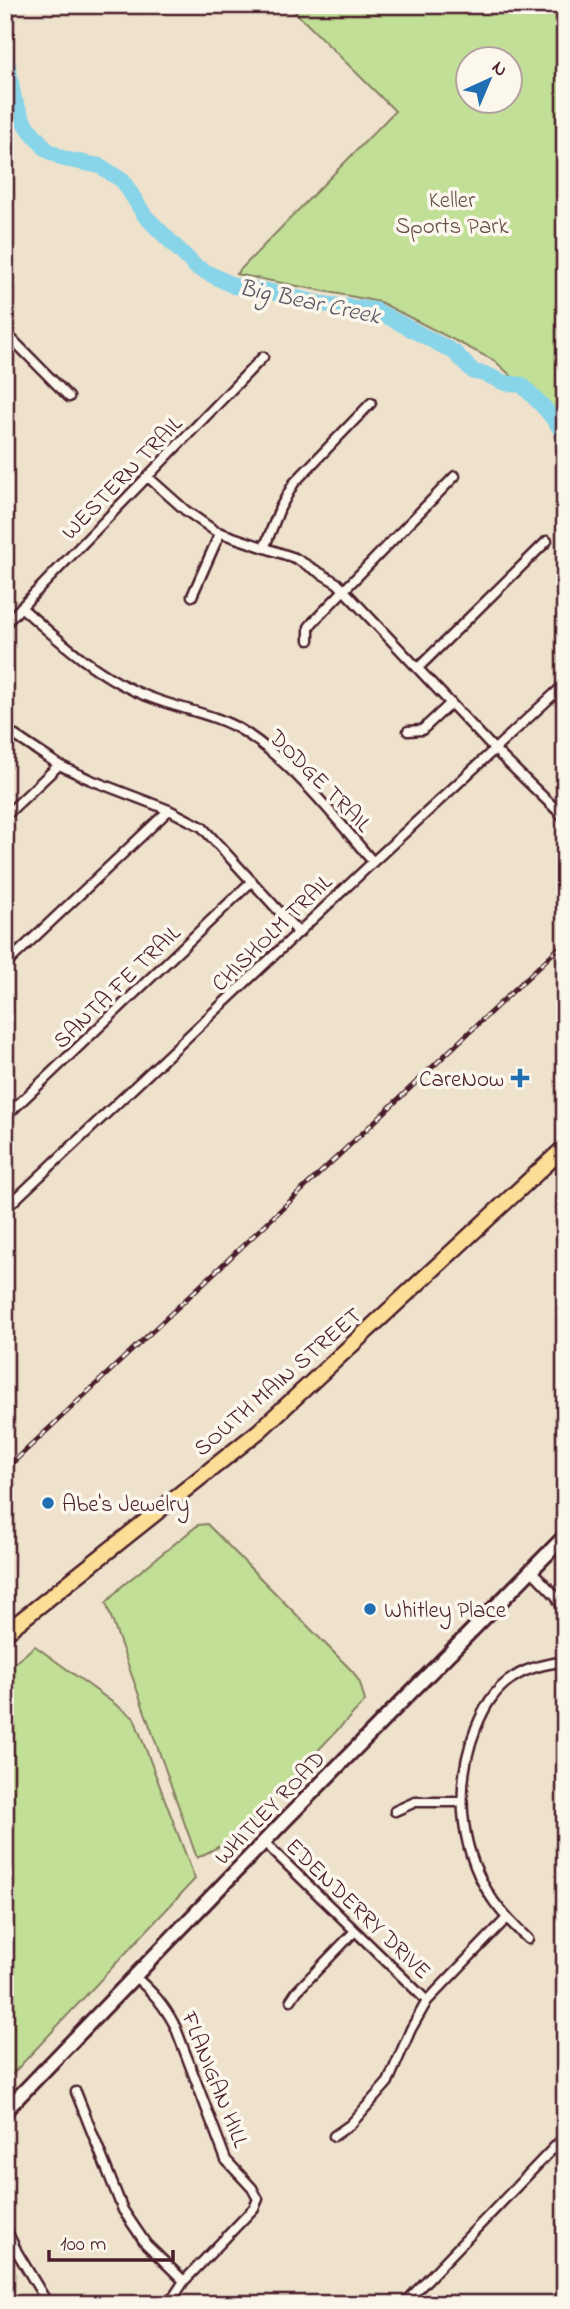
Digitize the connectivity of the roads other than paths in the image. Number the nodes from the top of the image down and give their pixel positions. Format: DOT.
graph roads {
  1 [pos="5,332"];
  2 [pos="263,357"];
  3 [pos="69,397"];
  4 [pos="371,403"];
  5 [pos="455,476"];
  6 [pos="148,477"];
  7 [pos="220,533"];
  8 [pos="547,541"];
  9 [pos="265,546"];
  10 [pos="344,590"];
  11 [pos="192,596"];
  12 [pos="21,607"];
  13 [pos="5,624"];
  14 [pos="309,640"];
  15 [pos="418,668"];
  16 [pos="565,684"];
  17 [pos="451,703"];
  18 [pos="5,729"];
  19 [pos="408,731"];
  20 [pos="495,749"];
  21 [pos="59,765"];
  22 [pos="169,810"];
  23 [pos="5,816"];
  24 [pos="565,818"];
  25 [pos="373,862"];
  26 [pos="252,881"];
  27 [pos="299,933"];
  28 [pos="5,965"];
  29 [pos="5,1117"];
  30 [pos="565,1147"];
  31 [pos="5,1209"];
  32 [pos="565,1535"];
  33 [pos="531,1570"];
  34 [pos="565,1613"];
  35 [pos="5,1633"];
  36 [pos="565,1661"];
  37 [pos="462,1802"];
  38 [pos="395,1811"];
  39 [pos="264,1842"];
  40 [pos="506,1919"];
  41 [pos="355,1931"];
  42 [pos="528,1939"];
  43 [pos="134,1976"];
  44 [pos="291,2000"];
  45 [pos="426,2001"];
  46 [pos="76,2092"];
  47 [pos="5,2111"];
  48 [pos="334,2136"];
  49 [pos="565,2136"];
  50 [pos="5,2227"];
  51 [pos="184,2281"];
  52 [pos="48,2304"];
  53 [pos="169,2304"];
  54 [pos="404,2304"];
  1 -- 3 [label="street"];
  2 -- 6 [label="street, WESTERN TRAIL"];
  4 -- 9 [label="street"];
  5 -- 10 [label="street"];
  6 -- 7 [label="street"];
  6 -- 12 [label="street, WESTERN TRAIL"];
  7 -- 9 [label="street"];
  7 -- 11 [label="street"];
  8 -- 15 [label="street"];
  9 -- 10 [label="street"];
  10 -- 14 [label="street"];
  10 -- 15 [label="street"];
  12 -- 13 [label="street, WESTERN TRAIL"];
  12 -- 25 [label="street, DODGE TRAIL"];
  15 -- 17 [label="street"];
  16 -- 20 [label="street, CHISHOLM TRAIL"];
  17 -- 19 [label="street"];
  17 -- 20 [label="street"];
  18 -- 21 [label="street"];
  20 -- 24 [label="street"];
  20 -- 25 [label="street, CHISHOLM TRAIL"];
  21 -- 22 [label="street"];
  21 -- 23 [label="street"];
  22 -- 26 [label="street"];
  22 -- 28 [label="street"];
  25 -- 27 [label="street, CHISHOLM TRAIL"];
  26 -- 27 [label="street"];
  26 -- 29 [label="street, SANTA FE TRAIL"];
  27 -- 31 [label="street, CHISHOLM TRAIL"];
  30 -- 35 [label="main road, SOUTH MAIN STREET"];
  32 -- 33 [label="street, WHITLEY ROAD"];
  33 -- 34 [label="street"];
  33 -- 39 [label="street, WHITLEY ROAD"];
  36 -- 37 [label="street"];
  37 -- 38 [label="street"];
  37 -- 40 [label="street"];
  39 -- 41 [label="street, EDENDERRY DRIVE"];
  39 -- 43 [label="street, WHITLEY ROAD"];
  40 -- 42 [label="street"];
  40 -- 45 [label="street"];
  41 -- 44 [label="street"];
  41 -- 45 [label="street, EDENDERRY DRIVE"];
  43 -- 47 [label="street, WHITLEY ROAD"];
  43 -- 51 [label="street, FLANIGAN HILL"];
  45 -- 48 [label="street"];
  46 -- 51 [label="street"];
  49 -- 54 [label="street"];
  50 -- 52 [label="street"];
  51 -- 53 [label="street"];
}
